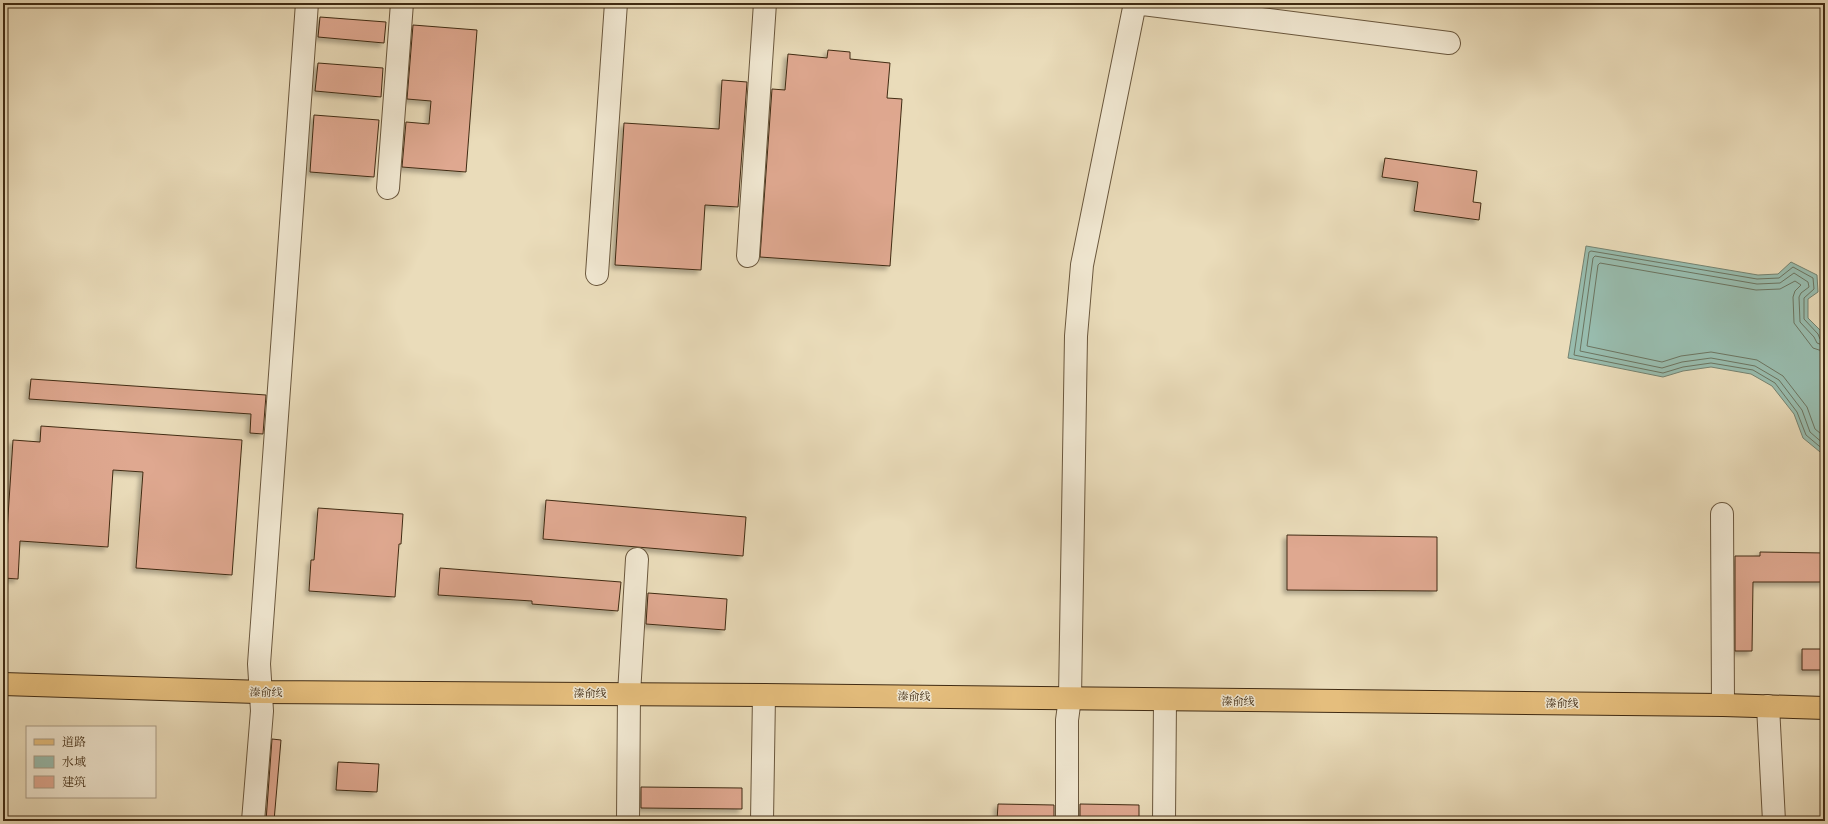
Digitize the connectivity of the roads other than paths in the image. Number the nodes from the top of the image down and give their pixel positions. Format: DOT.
graph roads {
  1 [pos="307,3"];
  2 [pos="402,3"];
  3 [pos="616,3"];
  4 [pos="765,3"];
  5 [pos="1135,3"];
  6 [pos="1449,43"];
  7 [pos="388,188"];
  8 [pos="748,256"];
  9 [pos="597,274"];
  10 [pos="1722,514"];
  11 [pos="637,559"];
  12 [pos="3,684"];
  13 [pos="260,692"];
  14 [pos="629,694"];
  15 [pos="764,695"];
  16 [pos="1070,698"];
  17 [pos="1165,700"];
  18 [pos="1723,705"];
  19 [pos="1768,706"];
  20 [pos="1825,708"];
  21 [pos="253,821"];
  22 [pos="628,821"];
  23 [pos="762,821"];
  24 [pos="1067,821"];
  25 [pos="1164,821"];
  26 [pos="1774,821"];
  1 -- 13 [label="street"];
  2 -- 7 [label="street"];
  3 -- 9 [label="street"];
  4 -- 8 [label="street"];
  5 -- 6 [label="street"];
  5 -- 16 [label="street"];
  10 -- 18 [label="street"];
  11 -- 14 [label="street"];
  12 -- 13 [label="main road, 溱俞线"];
  13 -- 14 [label="main road, 溱俞线"];
  13 -- 21 [label="street"];
  14 -- 15 [label="main road, 溱俞线"];
  14 -- 22 [label="street"];
  15 -- 16 [label="main road, 溱俞线"];
  15 -- 23 [label="street"];
  16 -- 17 [label="main road, 溱俞线"];
  16 -- 24 [label="street"];
  17 -- 18 [label="main road, 溱俞线"];
  17 -- 25 [label="street"];
  18 -- 19 [label="main road, 溱俞线"];
  19 -- 20 [label="main road, 溱俞线"];
  19 -- 26 [label="street"];
}
